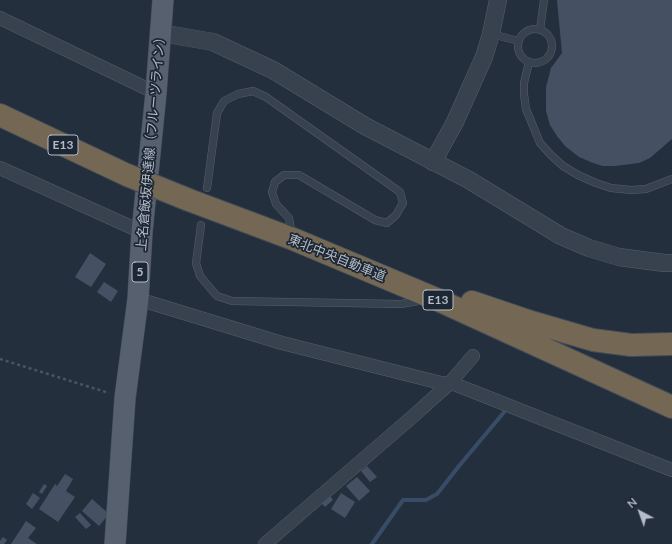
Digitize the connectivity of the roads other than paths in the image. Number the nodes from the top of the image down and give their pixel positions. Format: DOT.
graph roads {
  1 [pos="163,0"];
  2 [pos="498,0"];
  3 [pos="544,0"];
  4 [pos="0,18"];
  5 [pos="540,30"];
  6 [pos="160,33"];
  7 [pos="491,34"];
  8 [pos="518,41"];
  9 [pos="529,62"];
  10 [pos="156,93"];
  11 [pos="0,115"];
  12 [pos="434,162"];
  13 [pos="0,168"];
  14 [pos="672,179"];
  15 [pos="198,194"];
  16 [pos="201,226"];
  17 [pos="142,232"];
  18 [pos="293,239"];
  19 [pos="672,263"];
  20 [pos="138,299"];
  21 [pos="436,299"];
  22 [pos="672,344"];
  23 [pos="472,356"];
  24 [pos="580,365"];
  25 [pos="448,384"];
  26 [pos="672,407"];
  27 [pos="672,413"];
  28 [pos="672,470"];
  29 [pos="115,544"];
  30 [pos="265,544"];
  1 -- 6 [label="main road, 上名倉飯坂伊達線（フルーツライン） / 5"];
  2 -- 7 [label="street"];
  3 -- 5 [label="lane"];
  4 -- 10 [label="street"];
  5 -- 8 [label="lane"];
  5 -- 9 [label="lane"];
  6 -- 10 [label="main road, 上名倉飯坂伊達線（フルーツライン） / 5"];
  6 -- 12 [label="street"];
  7 -- 8 [label="lane"];
  7 -- 12 [label="street"];
  8 -- 9 [label="lane"];
  9 -- 14 [label="lane"];
  10 -- 17 [label="main road, 上名倉飯坂伊達線（フルーツライン） / 5"];
  11 -- 15 [label="highway, 東北中央自動車道 / E13, bridge"];
  12 -- 19 [label="street"];
  13 -- 17 [label="street"];
  15 -- 18 [label="highway, 東北中央自動車道 / E13"];
  15 -- 18 [label="lane"];
  16 -- 21 [label="lane"];
  17 -- 20 [label="main road, 上名倉飯坂伊達線（フルーツライン） / 5"];
  18 -- 21 [label="highway, 東北中央自動車道 / E13"];
  18 -- 22 [label="highway"];
  20 -- 25 [label="street"];
  20 -- 29 [label="main road, 上名倉飯坂伊達線（フルーツライン） / 5"];
  21 -- 24 [label="highway, 東北中央自動車道 / E13"];
  23 -- 25 [label="street"];
  24 -- 26 [label="highway, 東北中央自動車道 / E13"];
  24 -- 27 [label="highway"];
  25 -- 28 [label="street"];
  25 -- 30 [label="street"];
}
